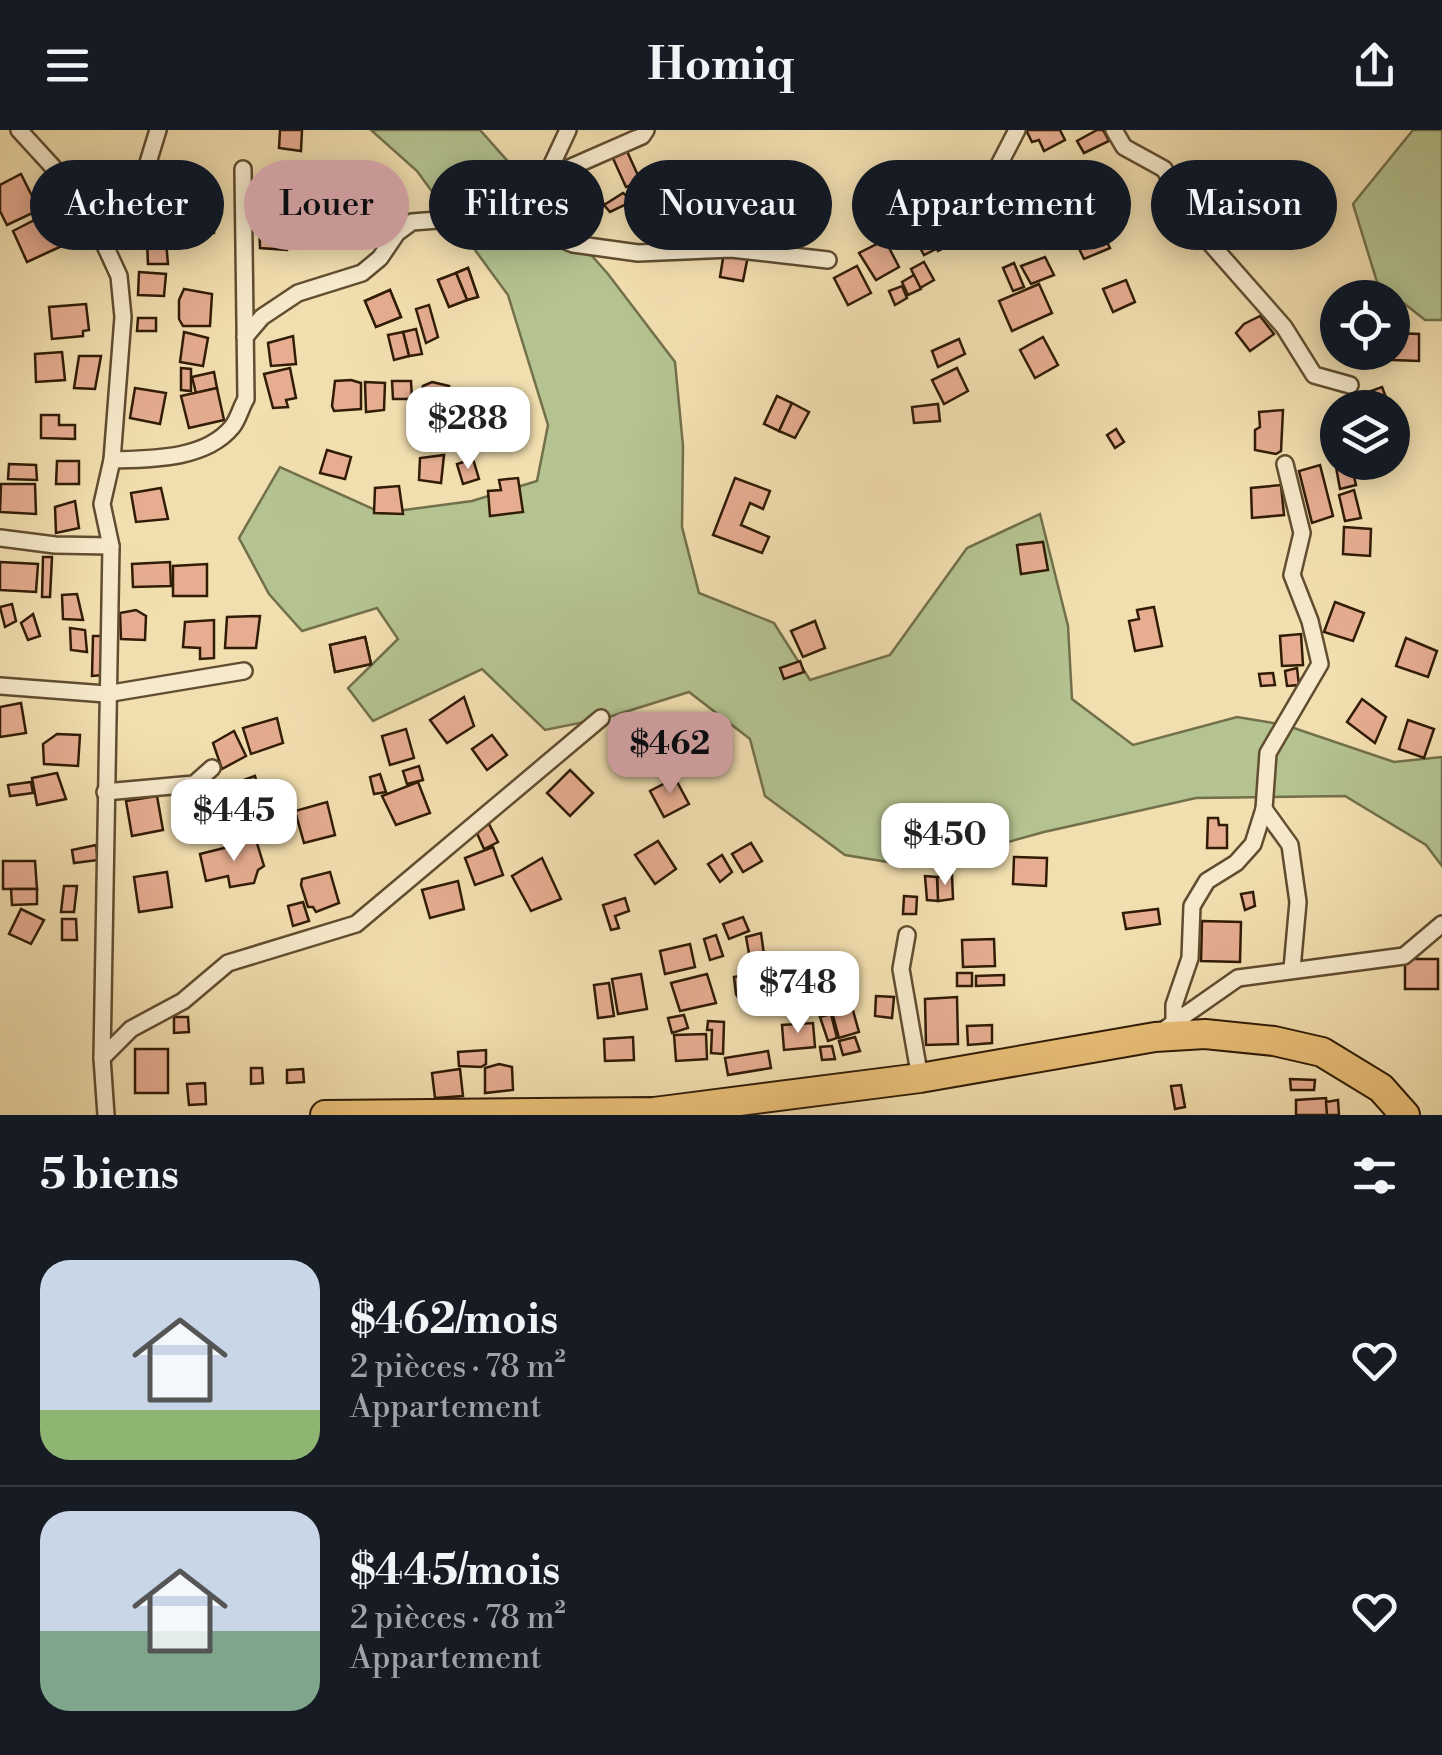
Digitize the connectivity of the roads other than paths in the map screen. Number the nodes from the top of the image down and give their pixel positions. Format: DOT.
graph roads {
  1 [pos="19,130"];
  2 [pos="158,130"];
  3 [pos="568,130"];
  4 [pos="646,130"];
  5 [pos="1017,130"];
  6 [pos="1114,130"];
  7 [pos="46,160"];
  8 [pos="148,160"];
  9 [pos="554,160"];
  10 [pos="587,160"];
  11 [pos="1001,160"];
  12 [pos="243,169"];
  13 [pos="429,220"];
  14 [pos="604,248"];
  15 [pos="107,250"];
  16 [pos="828,260"];
  17 [pos="245,337"];
  18 [pos="1350,385"];
  19 [pos="112,460"];
  20 [pos="1285,464"];
  21 [pos="0,538"];
  22 [pos="111,546"];
  23 [pos="244,671"];
  24 [pos="0,686"];
  25 [pos="106,694"];
  26 [pos="601,718"];
  27 [pos="212,768"];
  28 [pos="105,792"];
  29 [pos="1264,809"];
  30 [pos="1442,924"];
  31 [pos="907,935"];
  32 [pos="1292,970"];
  33 [pos="1164,1029"];
  34 [pos="102,1058"];
  35 [pos="920,1078"];
  36 [pos="652,1114"];
  37 [pos="106,1115"];
  38 [pos="326,1115"];
  39 [pos="1405,1115"];
  1 -- 7 [label="street"];
  2 -- 8 [label="street"];
  3 -- 9 [label="street"];
  4 -- 10 [label="street"];
  5 -- 11 [label="street"];
  6 -- 18 [label="street"];
  12 -- 17 [label="street"];
  13 -- 17 [label="street"];
  14 -- 16 [label="street"];
  15 -- 19 [label="street"];
  17 -- 19 [label="street"];
  19 -- 22 [label="street"];
  20 -- 29 [label="street"];
  21 -- 22 [label="street"];
  22 -- 25 [label="street"];
  23 -- 25 [label="street"];
  24 -- 25 [label="street"];
  25 -- 28 [label="street"];
  26 -- 34 [label="street"];
  27 -- 28 [label="street"];
  28 -- 34 [label="street"];
  29 -- 32 [label="street"];
  29 -- 33 [label="street"];
  30 -- 32 [label="street"];
  31 -- 35 [label="street"];
  32 -- 33 [label="street"];
  33 -- 35 [label="highway"];
  33 -- 39 [label="highway"];
  34 -- 37 [label="street"];
  35 -- 36 [label="highway"];
  36 -- 38 [label="highway"];
}
